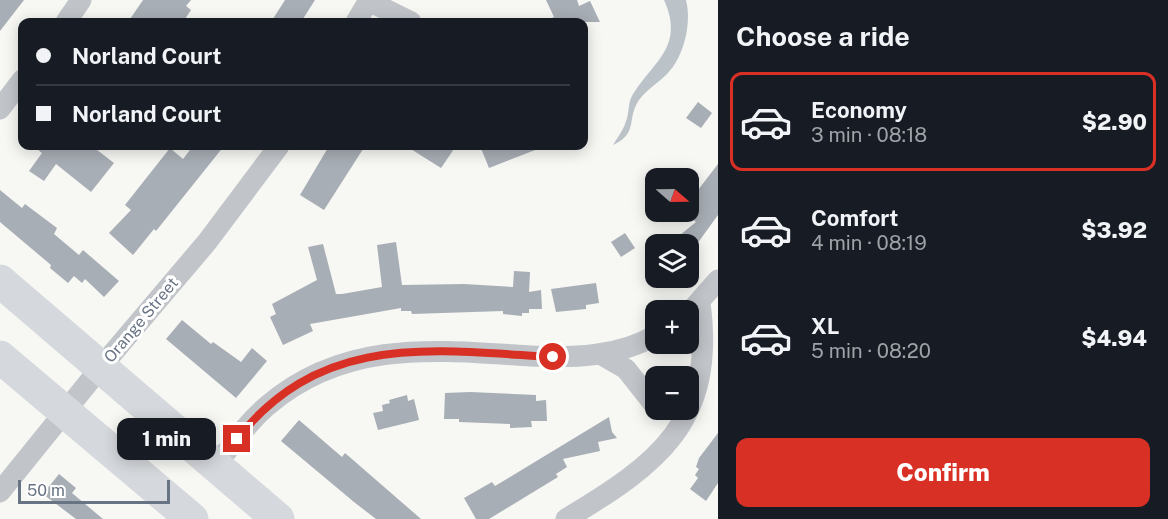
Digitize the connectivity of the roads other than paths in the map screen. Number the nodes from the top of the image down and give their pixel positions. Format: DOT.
graph roads {
  1 [pos="81,0"];
  2 [pos="369,0"];
  3 [pos="69,18"];
  4 [pos="358,18"];
  5 [pos="403,18"];
  6 [pos="18,85"];
  7 [pos="0,109"];
  8 [pos="276,150"];
  9 [pos="718,280"];
  10 [pos="0,281"];
  11 [pos="699,302"];
  12 [pos="699,321"];
  13 [pos="645,339"];
  14 [pos="600,354"];
  15 [pos="0,357"];
  16 [pos="100,367"];
  17 [pos="645,394"];
  18 [pos="65,412"];
  19 [pos="660,420"];
  20 [pos="668,442"];
  21 [pos="216,465"];
  22 [pos="0,492"];
  23 [pos="275,518"];
  24 [pos="192,519"];
  25 [pos="566,519"];
  1 -- 3 [label="street"];
  2 -- 4 [label="street"];
  2 -- 5 [label="street"];
  6 -- 7 [label="street"];
  8 -- 16 [label="street, Orange Street"];
  9 -- 11 [label="street"];
  10 -- 16 [label="main road"];
  12 -- 20 [label="street"];
  13 -- 14 [label="street"];
  14 -- 17 [label="street"];
  14 -- 21 [label="street"];
  15 -- 18 [label="main road"];
  16 -- 18 [label="street, Orange Street"];
  16 -- 21 [label="main road"];
  18 -- 22 [label="street, Orange Street"];
  18 -- 24 [label="main road"];
  19 -- 20 [label="street"];
  20 -- 25 [label="street"];
  21 -- 23 [label="main road"];
}
